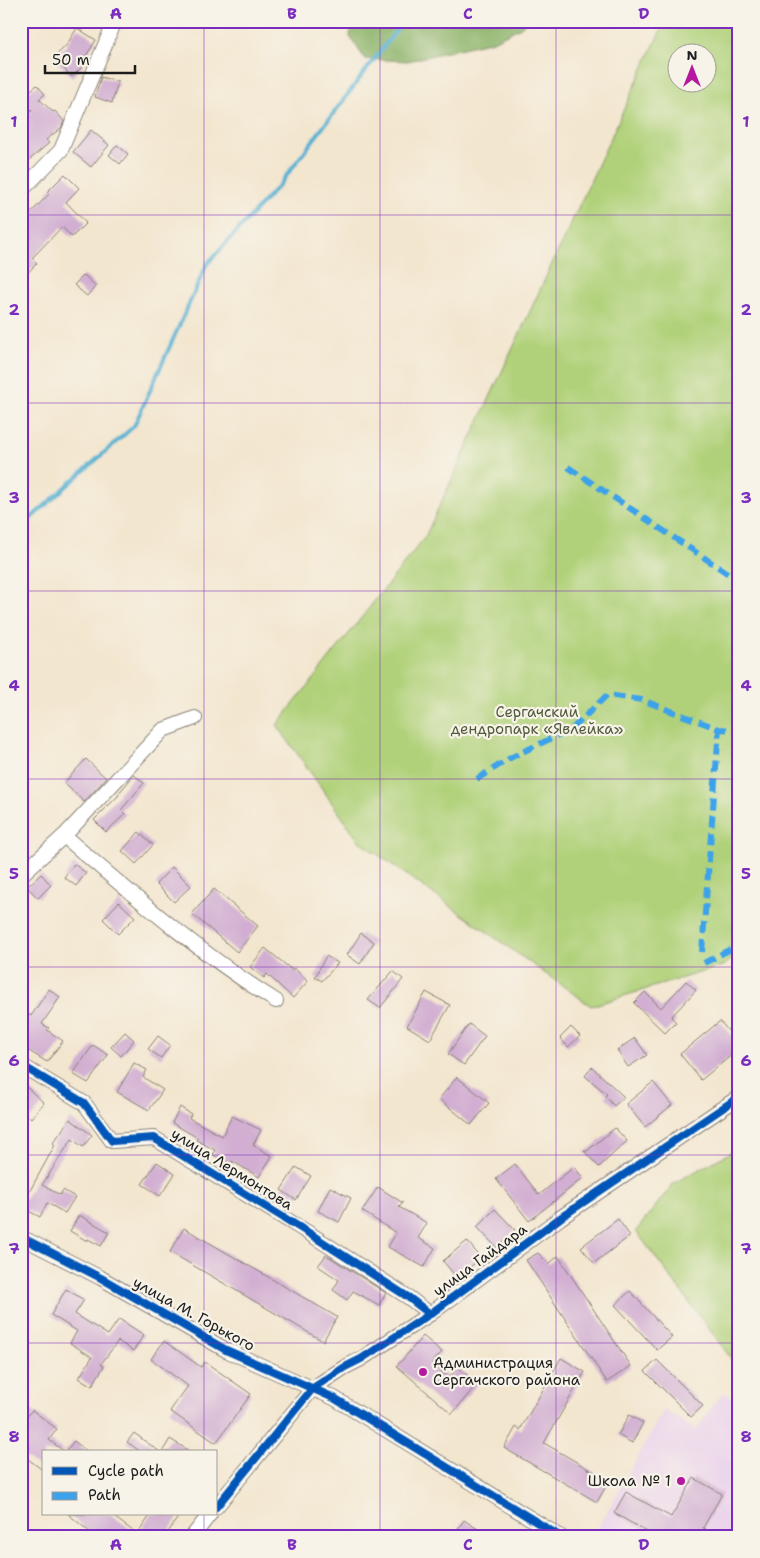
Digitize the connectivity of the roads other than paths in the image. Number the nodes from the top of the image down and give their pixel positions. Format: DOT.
graph roads {
  1 [pos="115,21"];
  2 [pos="21,191"];
  3 [pos="195,718"];
  4 [pos="64,836"];
  5 [pos="21,875"];
  6 [pos="276,1001"];
  7 [pos="21,1065"];
  8 [pos="739,1097"];
  9 [pos="21,1237"];
  10 [pos="430,1314"];
  11 [pos="313,1388"];
  12 [pos="218,1505"];
  13 [pos="208,1516"];
  14 [pos="192,1537"];
  15 [pos="561,1537"];
  1 -- 2 [label="street"];
  3 -- 4 [label="street"];
  4 -- 5 [label="street"];
  4 -- 6 [label="street"];
  7 -- 10 [label="street, улица Лермонтова"];
  8 -- 10 [label="street, улица Гайдара"];
  9 -- 11 [label="street, улица М. Горького"];
  10 -- 11 [label="street, улица Гайдара"];
  11 -- 12 [label="street, улица Гайдара"];
  11 -- 15 [label="street, улица М. Горького"];
  13 -- 14 [label="street"];
}
